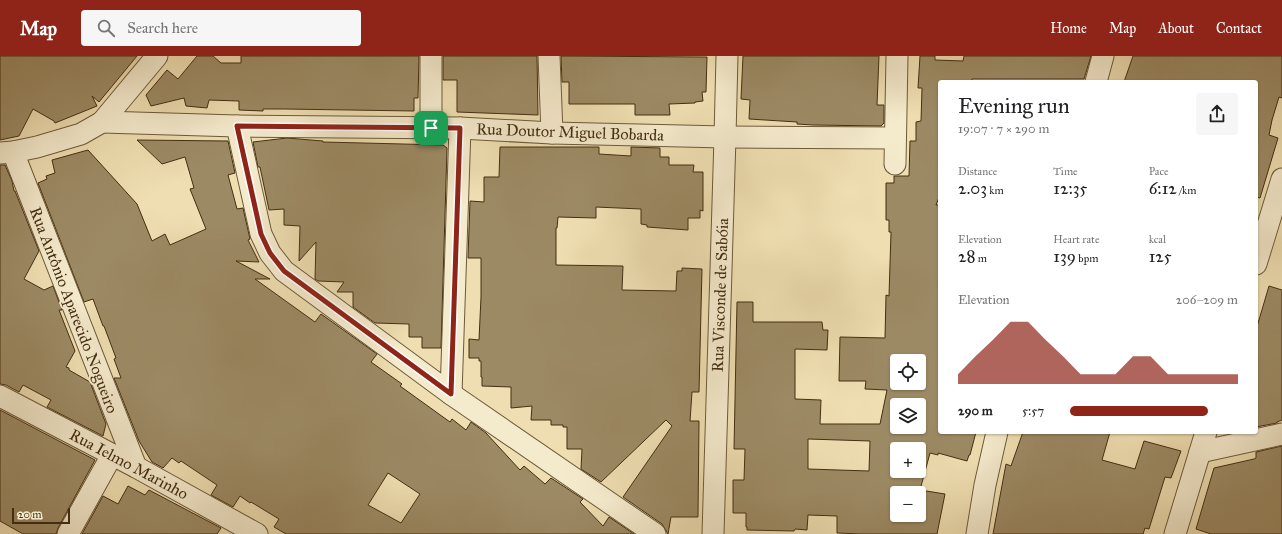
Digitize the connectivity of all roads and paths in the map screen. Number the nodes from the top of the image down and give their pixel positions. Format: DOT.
graph roads {
  1 [pos="157,56"];
  2 [pos="431,56"];
  3 [pos="549,56"];
  4 [pos="726,56"];
  5 [pos="897,56"];
  6 [pos="1104,56"];
  7 [pos="1097,80"];
  8 [pos="102,122"];
  9 [pos="237,126"];
  10 [pos="431,128"];
  11 [pos="460,128"];
  12 [pos="552,133"];
  13 [pos="726,136"];
  14 [pos="895,138"];
  15 [pos="6,153"];
  16 [pos="895,164"];
  17 [pos="1282,179"];
  18 [pos="1274,226"];
  19 [pos="1258,260"];
  20 [pos="451,394"];
  21 [pos="0,396"];
  22 [pos="997,434"];
  23 [pos="1205,434"];
  24 [pos="1282,434"];
  25 [pos="1200,452"];
  26 [pos="112,455"];
  27 [pos="136,467"];
  28 [pos="68,534"];
  29 [pos="257,534"];
  30 [pos="655,534"];
  31 [pos="713,534"];
  32 [pos="977,534"];
  33 [pos="1175,534"];
  1 -- 8 [label="street"];
  2 -- 10 [label="street"];
  3 -- 12 [label="street"];
  4 -- 13 [label="street, Rua Visconde de Sabóia"];
  5 -- 14 [label="street"];
  6 -- 7 [label="street"];
  8 -- 9 [label="street, Rua Doutor Miguel Bobarda"];
  8 -- 15 [label="street"];
  9 -- 10 [label="street, Rua Doutor Miguel Bobarda"];
  9 -- 20 [label="street"];
  10 -- 11 [label="street, Rua Doutor Miguel Bobarda"];
  11 -- 12 [label="street, Rua Doutor Miguel Bobarda"];
  11 -- 20 [label="street"];
  12 -- 13 [label="street, Rua Doutor Miguel Bobarda"];
  13 -- 14 [label="street, Rua Doutor Miguel Bobarda"];
  13 -- 31 [label="street, Rua Visconde de Sabóia"];
  14 -- 16 [label="street"];
  15 -- 27 [label="street, Rua Antônio Aparecido Nogueiro"];
  17 -- 18 [label="street"];
  18 -- 19 [label="street"];
  20 -- 30 [label="street"];
  21 -- 26 [label="street, Rua Ielmo Marinho"];
  22 -- 32 [label="street"];
  23 -- 25 [label="street"];
  24 -- 25 [label="street"];
  25 -- 33 [label="street"];
  26 -- 27 [label="street, Rua Ielmo Marinho"];
  26 -- 28 [label="street"];
  27 -- 29 [label="street, Rua Ielmo Marinho"];
}
